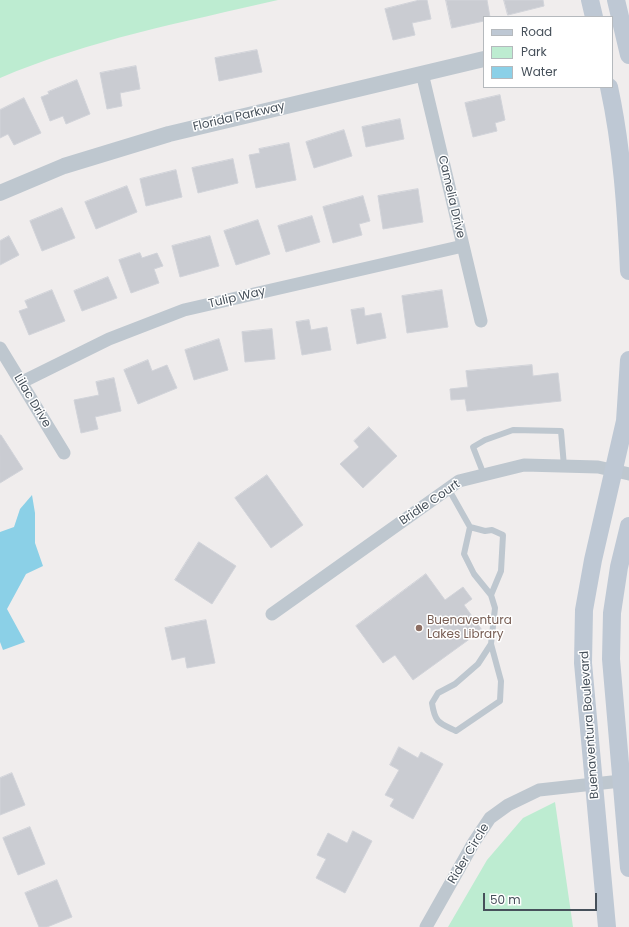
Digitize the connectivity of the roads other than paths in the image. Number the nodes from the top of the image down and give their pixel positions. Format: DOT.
graph roads {
  1 [pos="590,0"];
  2 [pos="616,0"];
  3 [pos="594,16"];
  4 [pos="621,27"];
  5 [pos="629,55"];
  6 [pos="483,59"];
  7 [pos="422,73"];
  8 [pos="609,88"];
  9 [pos="0,193"];
  10 [pos="463,246"];
  11 [pos="629,271"];
  12 [pos="481,321"];
  13 [pos="0,348"];
  14 [pos="629,360"];
  15 [pos="22,382"];
  16 [pos="64,453"];
  17 [pos="564,466"];
  18 [pos="622,473"];
  19 [pos="484,475"];
  20 [pos="448,488"];
  21 [pos="629,526"];
  22 [pos="470,527"];
  23 [pos="491,595"];
  24 [pos="272,614"];
  25 [pos="491,644"];
  26 [pos="621,781"];
  27 [pos="594,784"];
  28 [pos="629,868"];
  29 [pos="426,927"];
  30 [pos="607,927"];
  1 -- 3 [label="main road"];
  2 -- 4 [label="main road"];
  4 -- 5 [label="main road"];
  6 -- 7 [label="street, Florida Parkway"];
  7 -- 9 [label="street, Florida Parkway"];
  7 -- 10 [label="street, Camelia Drive"];
  8 -- 11 [label="main road"];
  10 -- 12 [label="street, Camelia Drive"];
  10 -- 15 [label="street, Tulip Way"];
  13 -- 15 [label="street, Lilac Drive"];
  14 -- 18 [label="main road, Buenaventura Boulevard"];
  15 -- 16 [label="street, Lilac Drive"];
  17 -- 18 [label="street, Bridle Court"];
  17 -- 19 [label="street, Bridle Court"];
  17 -- 19 [label="lane"];
  18 -- 27 [label="main road, Buenaventura Boulevard"];
  19 -- 20 [label="street, Bridle Court"];
  20 -- 22 [label="lane"];
  20 -- 24 [label="street, Bridle Court"];
  21 -- 26 [label="main road"];
  22 -- 23 [label="lane"];
  22 -- 23 [label="lane"];
  23 -- 25 [label="lane"];
  25 -- 25 [label="lane"];
  26 -- 27 [label="street, Rider Circle"];
  26 -- 28 [label="main road"];
  27 -- 29 [label="street, Rider Circle"];
  27 -- 30 [label="main road, Buenaventura Boulevard"];
}
